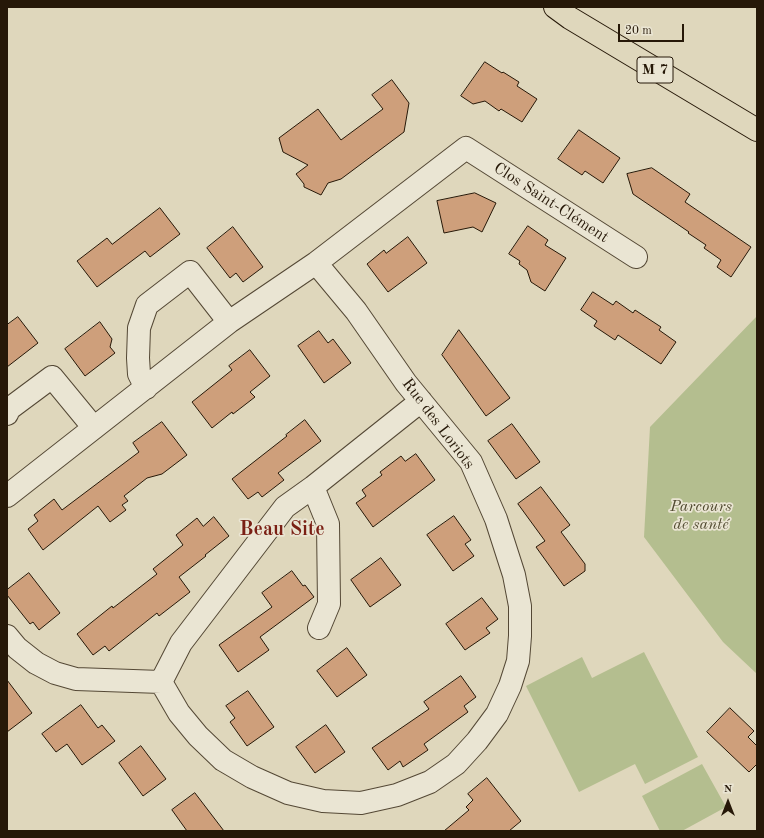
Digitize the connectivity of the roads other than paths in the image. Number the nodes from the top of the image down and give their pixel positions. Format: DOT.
graph roads {
  1 [pos="555,7"];
  2 [pos="757,130"];
  3 [pos="636,257"];
  4 [pos="316,263"];
  5 [pos="229,322"];
  6 [pos="146,388"];
  7 [pos="421,401"];
  8 [pos="7,414"];
  9 [pos="94,428"];
  10 [pos="314,487"];
  11 [pos="7,496"];
  12 [pos="319,628"];
  13 [pos="7,636"];
  14 [pos="161,682"];
  1 -- 2 [label="main road, M 7"];
  3 -- 4 [label="street, Clos Saint-Clément"];
  4 -- 5 [label="street"];
  4 -- 7 [label="street, Rue des Loriots"];
  5 -- 6 [label="street"];
  5 -- 6 [label="street"];
  6 -- 9 [label="street"];
  7 -- 10 [label="street"];
  7 -- 14 [label="street, Rue des Loriots"];
  8 -- 9 [label="street"];
  9 -- 11 [label="street"];
  10 -- 12 [label="street"];
  10 -- 14 [label="street"];
  13 -- 14 [label="street"];
}
